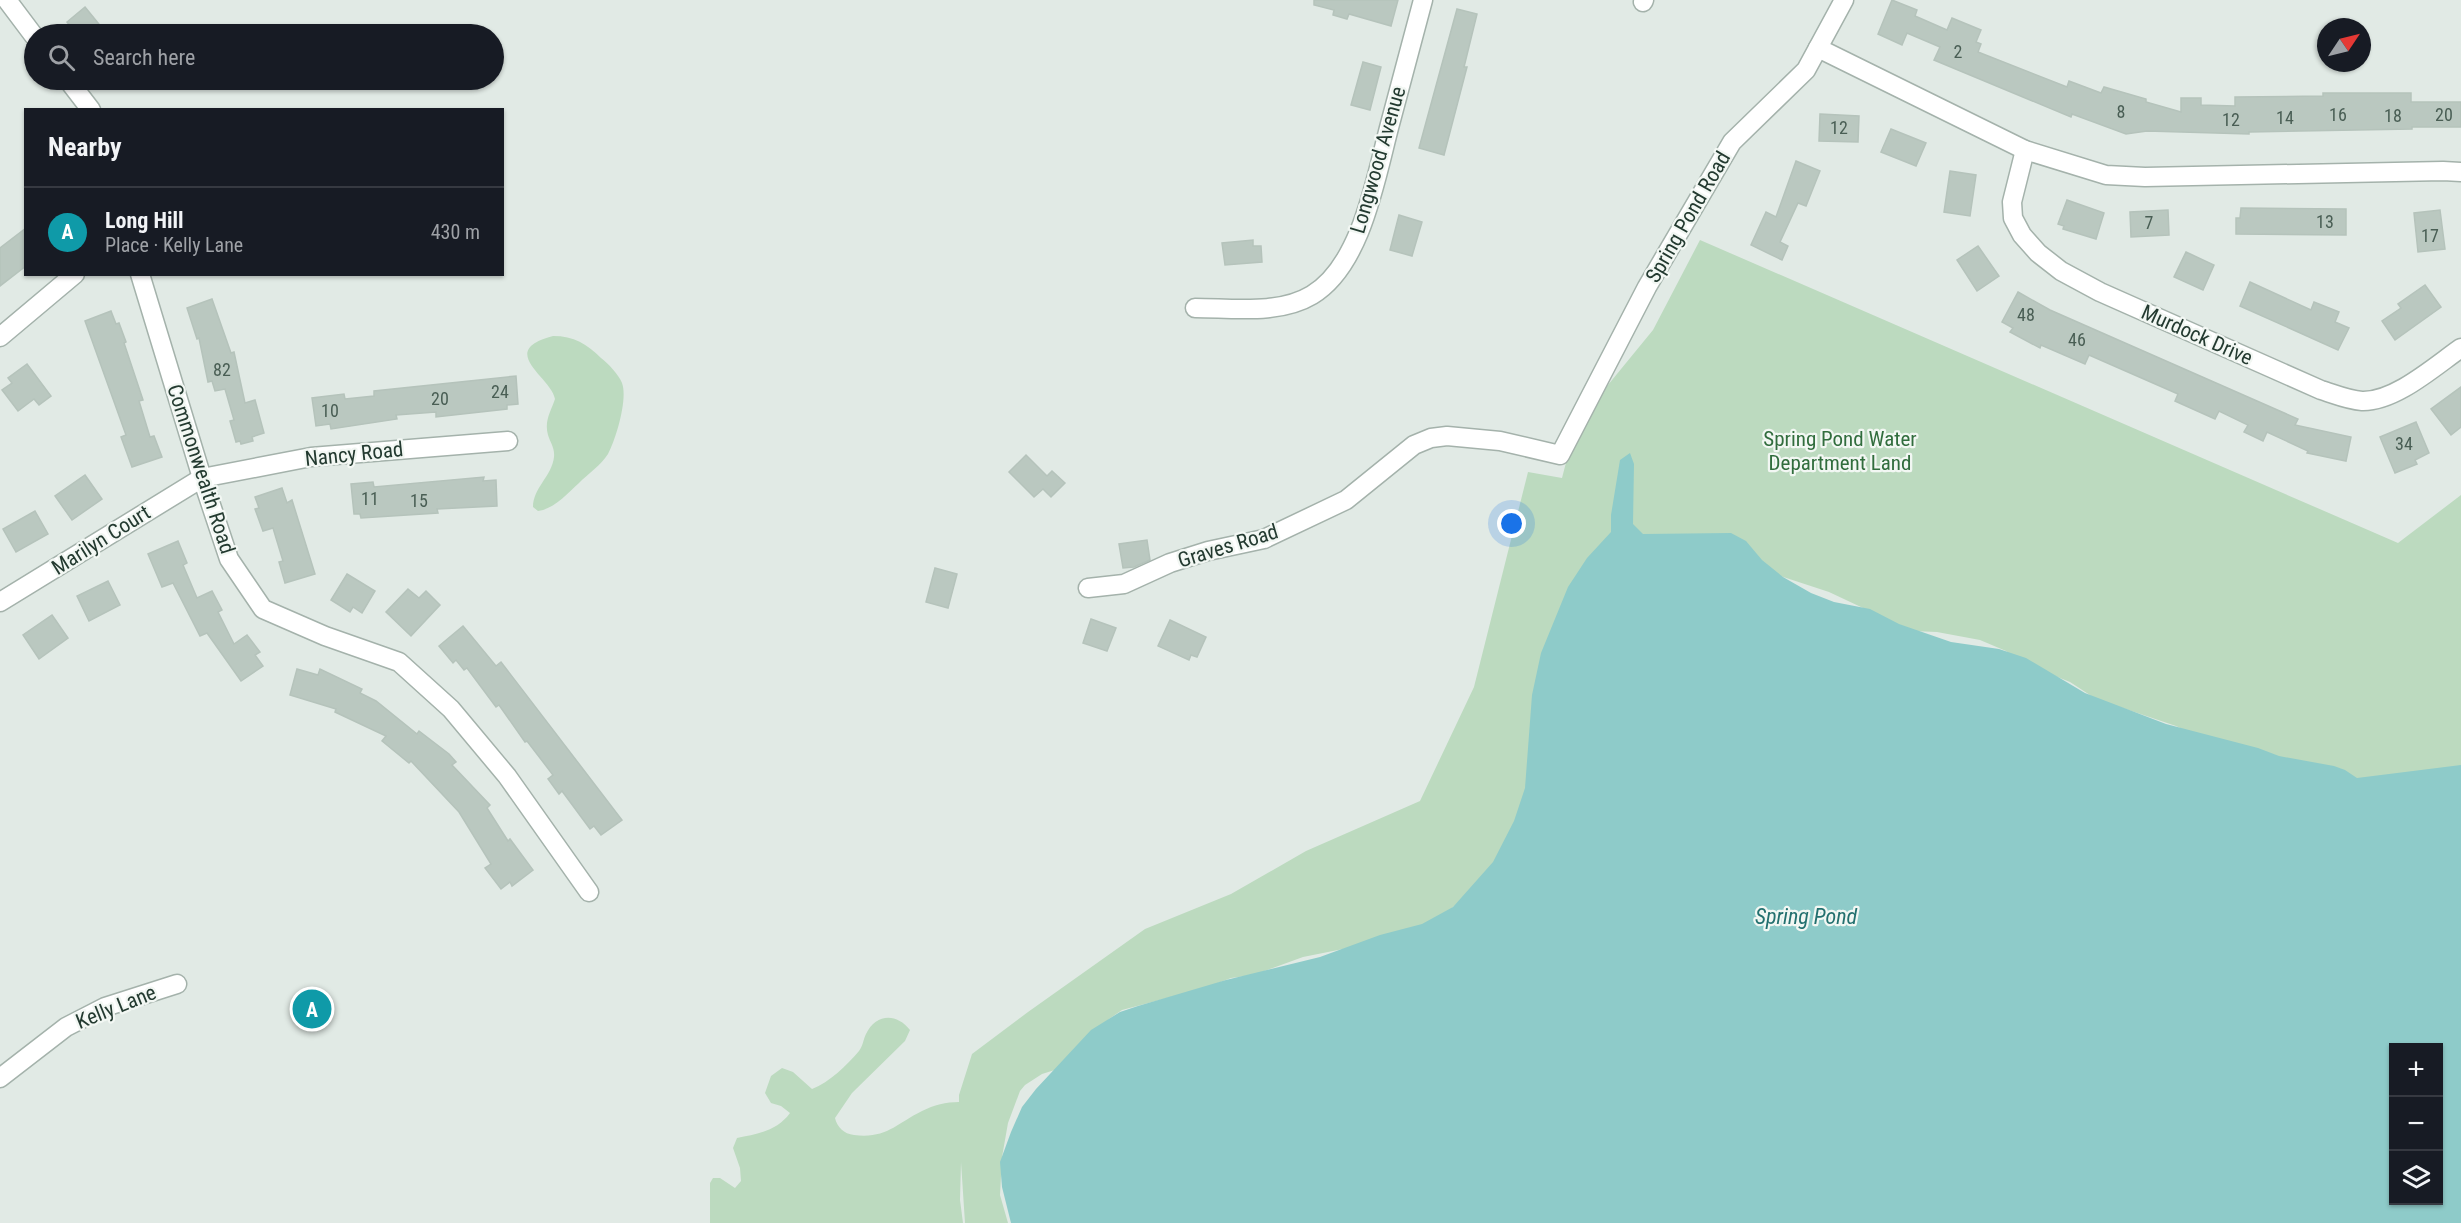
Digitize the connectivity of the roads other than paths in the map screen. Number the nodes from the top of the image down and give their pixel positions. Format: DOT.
graph roads {
  1 [pos="7,0"];
  2 [pos="1422,0"];
  3 [pos="1844,0"];
  4 [pos="25,24"];
  5 [pos="1818,48"];
  6 [pos="76,90"];
  7 [pos="89,108"];
  8 [pos="2025,150"];
  9 [pos="2461,172"];
  10 [pos="73,276"];
  11 [pos="141,276"];
  12 [pos="1195,308"];
  13 [pos="0,337"];
  14 [pos="2461,348"];
  15 [pos="508,441"];
  16 [pos="1560,455"];
  17 [pos="202,478"];
  18 [pos="1088,588"];
  19 [pos="0,602"];
  20 [pos="589,892"];
  21 [pos="177,984"];
  22 [pos="0,1078"];
  1 -- 4 [label="street"];
  2 -- 12 [label="street, Longwood Avenue"];
  3 -- 5 [label="street, Spring Pond Road"];
  5 -- 8 [label="street"];
  5 -- 16 [label="street, Spring Pond Road"];
  6 -- 7 [label="street"];
  8 -- 9 [label="street"];
  8 -- 14 [label="street, Murdock Drive"];
  10 -- 13 [label="street"];
  11 -- 17 [label="street, Commonwealth Road"];
  15 -- 17 [label="street, Nancy Road"];
  16 -- 18 [label="street, Graves Road"];
  17 -- 19 [label="street, Marilyn Court"];
  17 -- 20 [label="street, Commonwealth Road"];
  21 -- 22 [label="street, Kelly Lane"];
}
